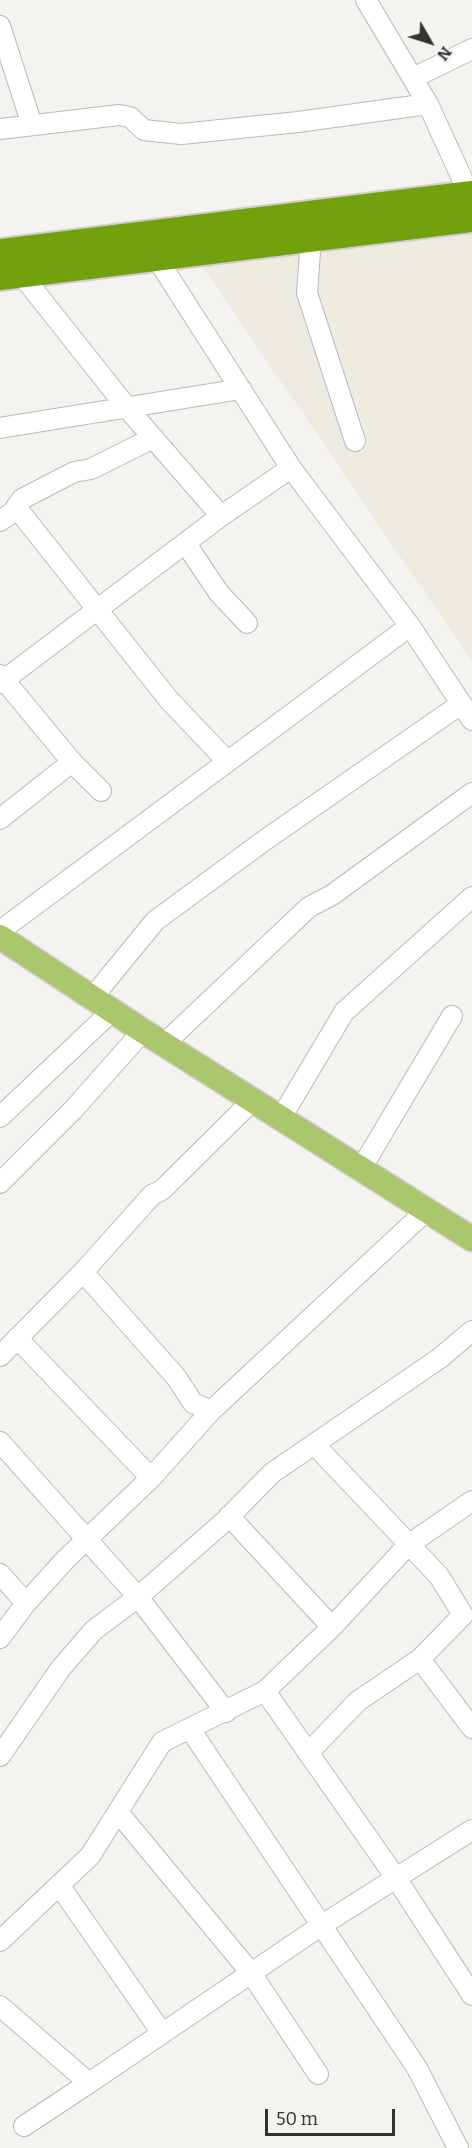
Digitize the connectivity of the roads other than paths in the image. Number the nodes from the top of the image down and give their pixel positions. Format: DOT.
graph roads {
  1 [pos="370,2"];
  2 [pos="0,26"];
  3 [pos="472,49"];
  4 [pos="412,78"];
  5 [pos="428,104"];
  6 [pos="32,125"];
  7 [pos="0,129"];
  8 [pos="471,203"];
  9 [pos="311,238"];
  10 [pos="0,253"];
  11 [pos="156,257"];
  12 [pos="11,275"];
  13 [pos="241,389"];
  14 [pos="128,409"];
  15 [pos="0,428"];
  16 [pos="153,438"];
  17 [pos="355,441"];
  18 [pos="291,468"];
  19 [pos="16,507"];
  20 [pos="221,516"];
  21 [pos="0,521"];
  22 [pos="186,544"];
  23 [pos="97,609"];
  24 [pos="247,623"];
  25 [pos="410,626"];
  26 [pos="1,680"];
  27 [pos="467,712"];
  28 [pos="72,762"];
  29 [pos="226,762"];
  30 [pos="101,791"];
  31 [pos="472,793"];
  32 [pos="0,819"];
  33 [pos="472,897"];
  34 [pos="0,931"];
  35 [pos="0,937"];
  36 [pos="92,998"];
  37 [pos="112,1011"];
  38 [pos="452,1016"];
  39 [pos="143,1031"];
  40 [pos="164,1044"];
  41 [pos="253,1101"];
  42 [pos="0,1117"];
  43 [pos="281,1118"];
  44 [pos="361,1169"];
  45 [pos="0,1183"];
  46 [pos="427,1210"];
  47 [pos="472,1239"];
  48 [pos="82,1272"];
  49 [pos="472,1331"];
  50 [pos="17,1338"];
  51 [pos="0,1356"];
  52 [pos="211,1411"];
  53 [pos="0,1442"];
  54 [pos="314,1444"];
  55 [pos="151,1478"];
  56 [pos="472,1501"];
  57 [pos="229,1516"];
  58 [pos="89,1539"];
  59 [pos="408,1545"];
  60 [pos="0,1574"];
  61 [pos="138,1597"];
  62 [pos="26,1603"];
  63 [pos="332,1628"];
  64 [pos="0,1638"];
  65 [pos="420,1659"];
  66 [pos="265,1691"];
  67 [pos="226,1712"];
  68 [pos="472,1728"];
  69 [pos="190,1729"];
  70 [pos="308,1753"];
  71 [pos="0,1756"];
  72 [pos="118,1812"];
  73 [pos="472,1830"];
  74 [pos="396,1878"];
  75 [pos="59,1885"];
  76 [pos="322,1925"];
  77 [pos="0,1941"];
  78 [pos="251,1973"];
  79 [pos="472,1995"];
  80 [pos="0,2006"];
  81 [pos="162,2033"];
  82 [pos="318,2074"];
  83 [pos="89,2084"];
  84 [pos="24,2126"];
  85 [pos="462,2142"];
  1 -- 4 [label="street"];
  2 -- 6 [label="street"];
  3 -- 4 [label="street"];
  4 -- 5 [label="street"];
  5 -- 6 [label="street"];
  5 -- 8 [label="street"];
  6 -- 7 [label="street"];
  8 -- 9 [label="highway"];
  8 -- 10 [label="highway"];
  9 -- 11 [label="highway"];
  9 -- 17 [label="street"];
  11 -- 12 [label="highway"];
  11 -- 13 [label="street"];
  12 -- 14 [label="street"];
  13 -- 14 [label="street"];
  13 -- 18 [label="street"];
  14 -- 15 [label="street"];
  14 -- 16 [label="street"];
  16 -- 19 [label="street"];
  16 -- 20 [label="street"];
  18 -- 20 [label="street"];
  18 -- 25 [label="street"];
  19 -- 21 [label="street"];
  19 -- 23 [label="street"];
  20 -- 22 [label="street"];
  22 -- 23 [label="street"];
  22 -- 24 [label="street"];
  23 -- 26 [label="street"];
  23 -- 29 [label="street"];
  25 -- 27 [label="street"];
  25 -- 29 [label="street"];
  26 -- 28 [label="street"];
  27 -- 36 [label="street"];
  28 -- 30 [label="street"];
  28 -- 32 [label="street"];
  29 -- 34 [label="street"];
  31 -- 40 [label="street"];
  33 -- 43 [label="street"];
  35 -- 36 [label="main road"];
  36 -- 37 [label="main road"];
  37 -- 39 [label="main road"];
  37 -- 42 [label="street"];
  38 -- 44 [label="street"];
  39 -- 40 [label="main road"];
  39 -- 45 [label="street"];
  40 -- 41 [label="main road"];
  41 -- 43 [label="main road"];
  41 -- 48 [label="street"];
  43 -- 44 [label="main road"];
  44 -- 46 [label="main road"];
  46 -- 47 [label="main road"];
  46 -- 52 [label="street"];
  48 -- 50 [label="street"];
  48 -- 52 [label="street"];
  49 -- 54 [label="street"];
  50 -- 51 [label="street"];
  50 -- 55 [label="street"];
  52 -- 55 [label="street"];
  53 -- 58 [label="street"];
  54 -- 57 [label="street"];
  54 -- 59 [label="street"];
  55 -- 58 [label="street"];
  56 -- 59 [label="street"];
  57 -- 61 [label="street"];
  57 -- 63 [label="street"];
  58 -- 61 [label="street"];
  58 -- 62 [label="street"];
  59 -- 63 [label="street"];
  59 -- 65 [label="street"];
  60 -- 62 [label="street"];
  61 -- 67 [label="street"];
  61 -- 71 [label="street"];
  62 -- 64 [label="street"];
  63 -- 66 [label="street"];
  65 -- 68 [label="street"];
  65 -- 70 [label="street"];
  66 -- 67 [label="street"];
  66 -- 70 [label="street"];
  67 -- 69 [label="street"];
  69 -- 72 [label="street"];
  69 -- 76 [label="street"];
  70 -- 74 [label="street"];
  72 -- 75 [label="street"];
  72 -- 78 [label="street"];
  73 -- 74 [label="street"];
  74 -- 76 [label="street"];
  74 -- 79 [label="street"];
  75 -- 77 [label="street"];
  75 -- 81 [label="street"];
  76 -- 78 [label="street"];
  76 -- 85 [label="street"];
  78 -- 81 [label="street"];
  78 -- 82 [label="street"];
  80 -- 83 [label="street"];
  81 -- 83 [label="street"];
  83 -- 84 [label="street"];
}
